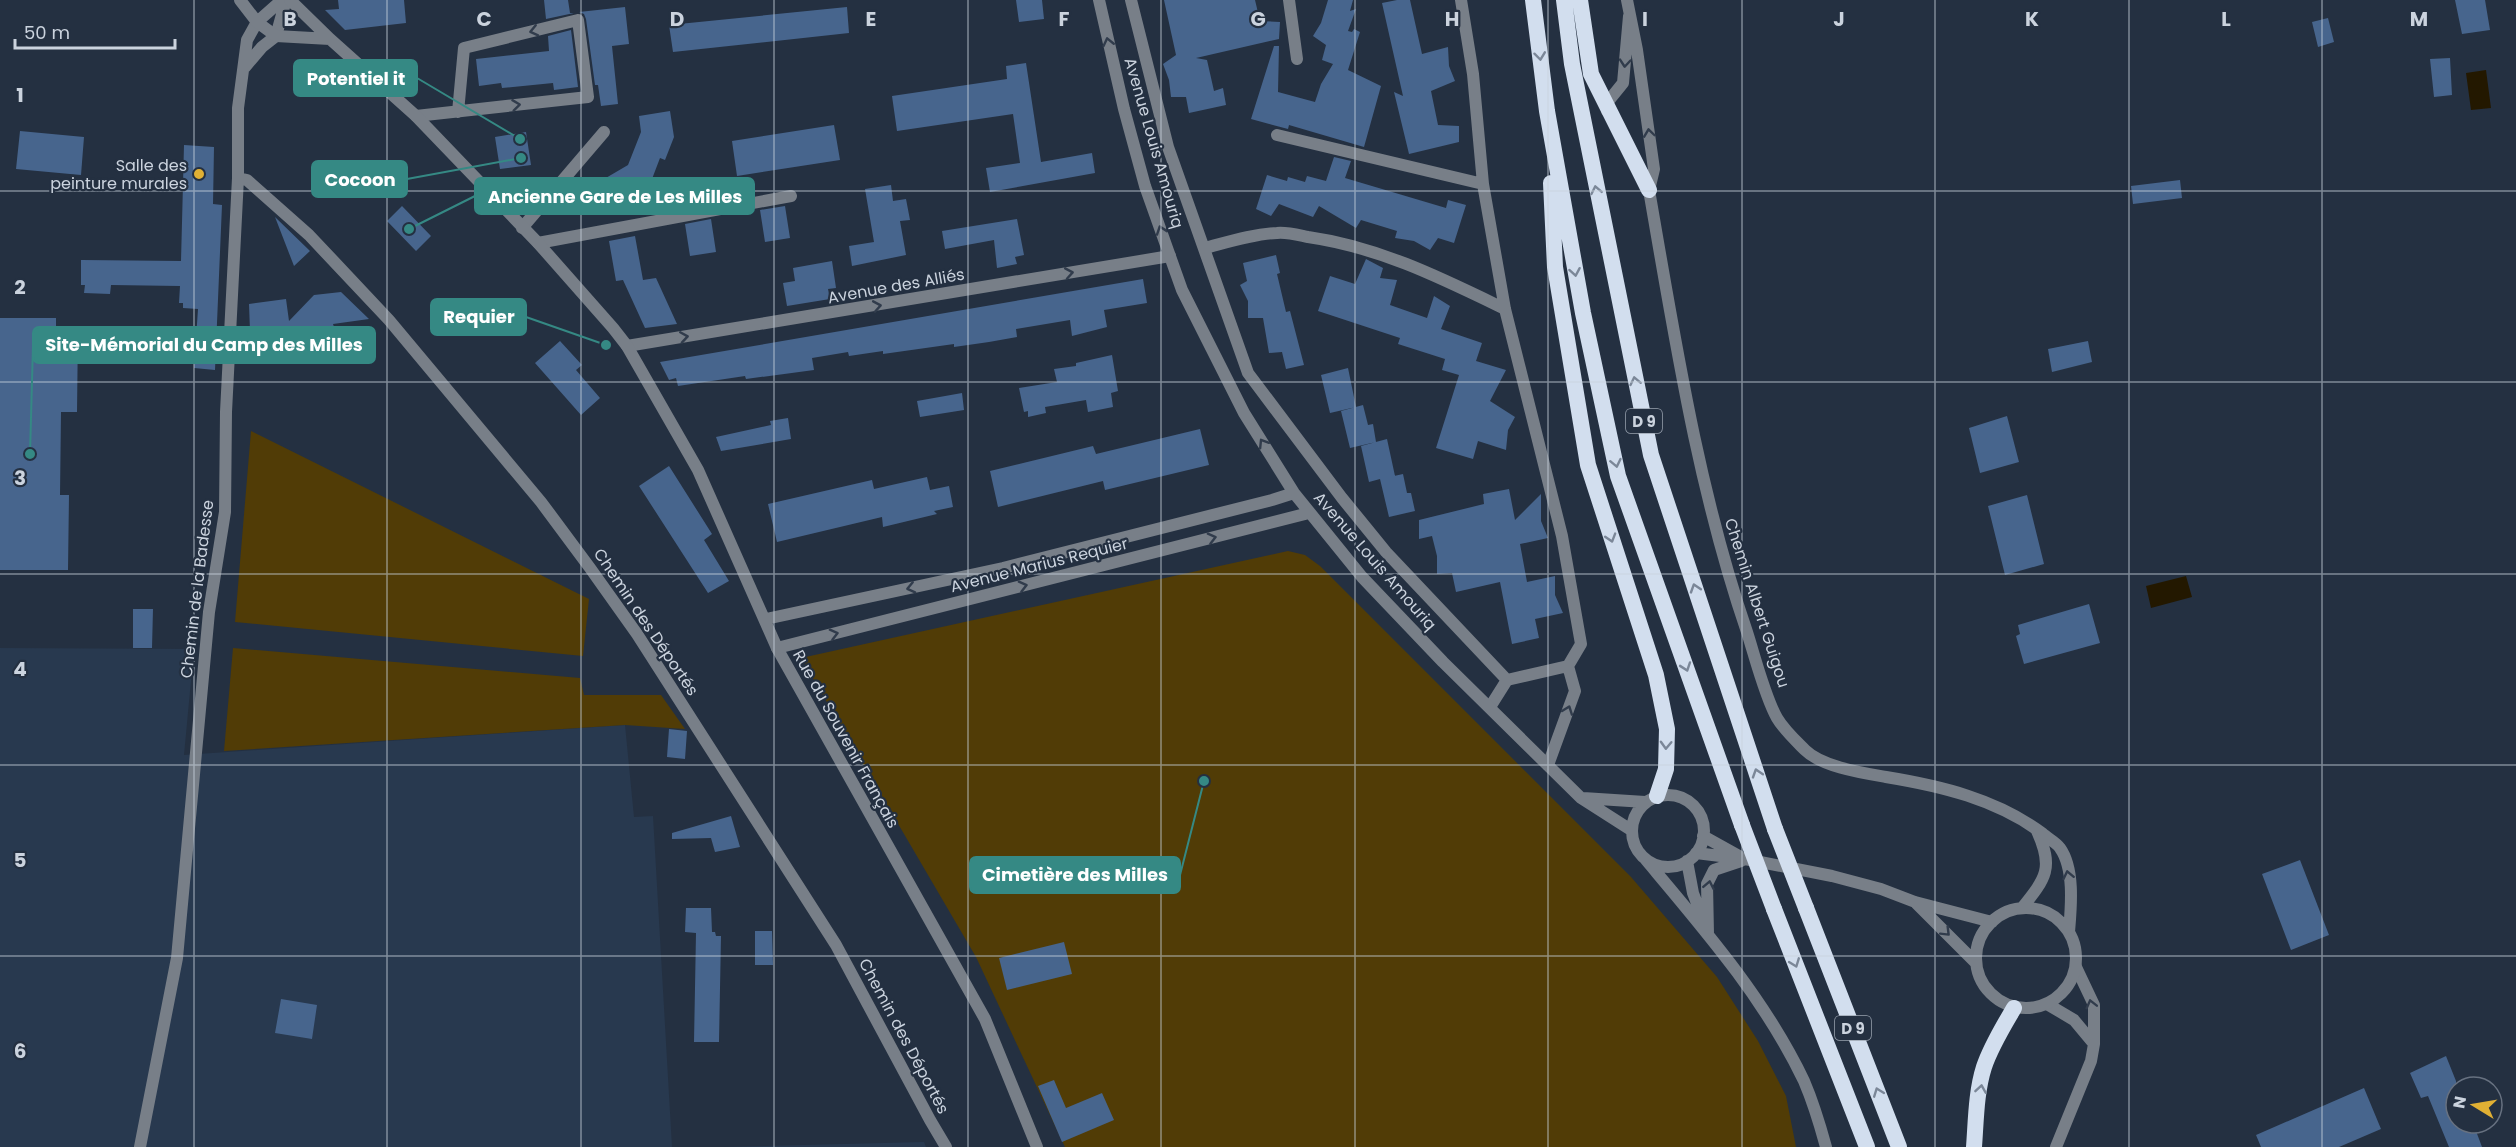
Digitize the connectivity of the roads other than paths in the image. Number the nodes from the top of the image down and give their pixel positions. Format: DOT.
graph roads {
  1 [pos="240,0"];
  2 [pos="286,0"];
  3 [pos="1099,0"];
  4 [pos="1131,0"];
  5 [pos="1289,0"];
  6 [pos="1461,0"];
  7 [pos="1533,0"];
  8 [pos="1564,0"];
  9 [pos="1580,0"];
  10 [pos="1627,0"];
  11 [pos="1629,16"];
  12 [pos="257,22"];
  13 [pos="276,36"];
  14 [pos="330,39"];
  15 [pos="1297,59"];
  16 [pos="245,67"];
  17 [pos="1606,104"];
  18 [pos="1547,111"];
  19 [pos="458,112"];
  20 [pos="416,116"];
  21 [pos="604,132"];
  22 [pos="1277,135"];
  23 [pos="238,178"];
  24 [pos="1483,184"];
  25 [pos="1649,190"];
  26 [pos="791,196"];
  27 [pos="1653,213"];
  28 [pos="522,228"];
  29 [pos="538,243"];
  30 [pos="1205,248"];
  31 [pos="1170,256"];
  32 [pos="1505,309"];
  33 [pos="627,346"];
  34 [pos="1294,493"];
  35 [pos="1309,513"];
  36 [pos="766,619"];
  37 [pos="777,648"];
  38 [pos="1568,666"];
  39 [pos="1507,680"];
  40 [pos="1490,706"];
  41 [pos="1548,765"];
  42 [pos="1581,798"];
  43 [pos="1651,799"];
  44 [pos="1631,830"];
  45 [pos="2037,830"];
  46 [pos="1703,836"];
  47 [pos="1692,857"];
  48 [pos="1745,859"];
  49 [pos="1646,860"];
  50 [pos="1915,902"];
  51 [pos="2022,908"];
  52 [pos="1992,922"];
  53 [pos="2069,932"];
  54 [pos="1708,934"];
  55 [pos="1976,963"];
  56 [pos="2076,966"];
  57 [pos="2047,1004"];
  58 [pos="2014,1008"];
  59 [pos="2094,1044"];
  60 [pos="1823,1143"];
  61 [pos="140,1147"];
  62 [pos="946,1147"];
  63 [pos="1037,1147"];
  64 [pos="1867,1147"];
  65 [pos="1899,1147"];
  66 [pos="1974,1147"];
  67 [pos="2056,1147"];
  1 -- 12 [label="street"];
  2 -- 12 [label="street"];
  2 -- 13 [label="street"];
  2 -- 14 [label="street, Rue du Souvenir Français"];
  31 -- 3 [label="street, Avenue Louis Amouriq, one-way"];
  4 -- 30 [label="street"];
  5 -- 15 [label="street"];
  6 -- 24 [label="street"];
  7 -- 18 [label="highway, D 9, one-way"];
  65 -- 8 [label="highway, D 9, one-way, bridge"];
  9 -- 17 [label="highway"];
  10 -- 11 [label="street, Chemin Albert Guigou"];
  11 -- 17 [label="street, Chemin Albert Guigou, one-way"];
  25 -- 11 [label="street, Chemin Albert Guigou, one-way"];
  12 -- 13 [label="street"];
  12 -- 16 [label="street, Chemin de la Badesse"];
  13 -- 14 [label="street"];
  13 -- 16 [label="street"];
  14 -- 20 [label="street, Rue du Souvenir Français"];
  16 -- 23 [label="street, Chemin de la Badesse"];
  17 -- 25 [label="highway"];
  17 -- 27 [label="street, Chemin Albert Guigou"];
  18 -- 43 [label="highway, D 9, one-way"];
  18 -- 64 [label="highway, D 9, one-way, bridge"];
  19 -- 19 [label="street, one-way"];
  19 -- 20 [label="street"];
  20 -- 28 [label="street, Rue du Souvenir Français"];
  21 -- 28 [label="street"];
  22 -- 24 [label="street"];
  23 -- 61 [label="street, Chemin de la Badesse"];
  23 -- 62 [label="street, Chemin des Déportés"];
  24 -- 32 [label="street"];
  25 -- 27 [label="street, Chemin Albert Guigou"];
  26 -- 29 [label="street"];
  27 -- 45 [label="street, Chemin Albert Guigou"];
  28 -- 29 [label="street, Rue du Souvenir Français"];
  29 -- 33 [label="street, Rue du Souvenir Français"];
  30 -- 32 [label="street"];
  30 -- 39 [label="street"];
  33 -- 31 [label="street, Avenue des Alliés, one-way"];
  34 -- 31 [label="street, Avenue Louis Amouriq, one-way"];
  32 -- 38 [label="street"];
  33 -- 36 [label="street, Rue du Souvenir Français"];
  34 -- 35 [label="street, Avenue Louis Amouriq"];
  34 -- 36 [label="street, Avenue Marius Requier, one-way"];
  37 -- 35 [label="street, Avenue Marius Requier, one-way"];
  35 -- 40 [label="street, Avenue Louis Amouriq"];
  36 -- 37 [label="street, Rue du Souvenir Français"];
  37 -- 63 [label="street, Rue du Souvenir Français"];
  38 -- 39 [label="street"];
  41 -- 38 [label="street, one-way"];
  39 -- 40 [label="street"];
  40 -- 41 [label="street, Avenue Louis Amouriq"];
  41 -- 42 [label="street, Avenue Louis Amouriq"];
  42 -- 43 [label="street"];
  42 -- 44 [label="street, Avenue Louis Amouriq"];
  43 -- 44 [label="street"];
  43 -- 46 [label="street"];
  44 -- 49 [label="street"];
  45 -- 51 [label="street"];
  53 -- 45 [label="street, Chemin Albert Guigou, one-way"];
  46 -- 47 [label="street"];
  46 -- 48 [label="street"];
  47 -- 48 [label="street"];
  47 -- 49 [label="street"];
  47 -- 54 [label="street"];
  48 -- 50 [label="street"];
  54 -- 48 [label="street, one-way"];
  49 -- 54 [label="street"];
  50 -- 52 [label="street"];
  50 -- 55 [label="street, one-way"];
  51 -- 52 [label="street"];
  51 -- 53 [label="street"];
  52 -- 55 [label="street"];
  53 -- 56 [label="street"];
  54 -- 60 [label="street"];
  55 -- 58 [label="street"];
  56 -- 57 [label="street"];
  59 -- 56 [label="street, one-way"];
  57 -- 58 [label="street"];
  57 -- 59 [label="street"];
  66 -- 58 [label="highway, one-way"];
  59 -- 67 [label="street"];
}
